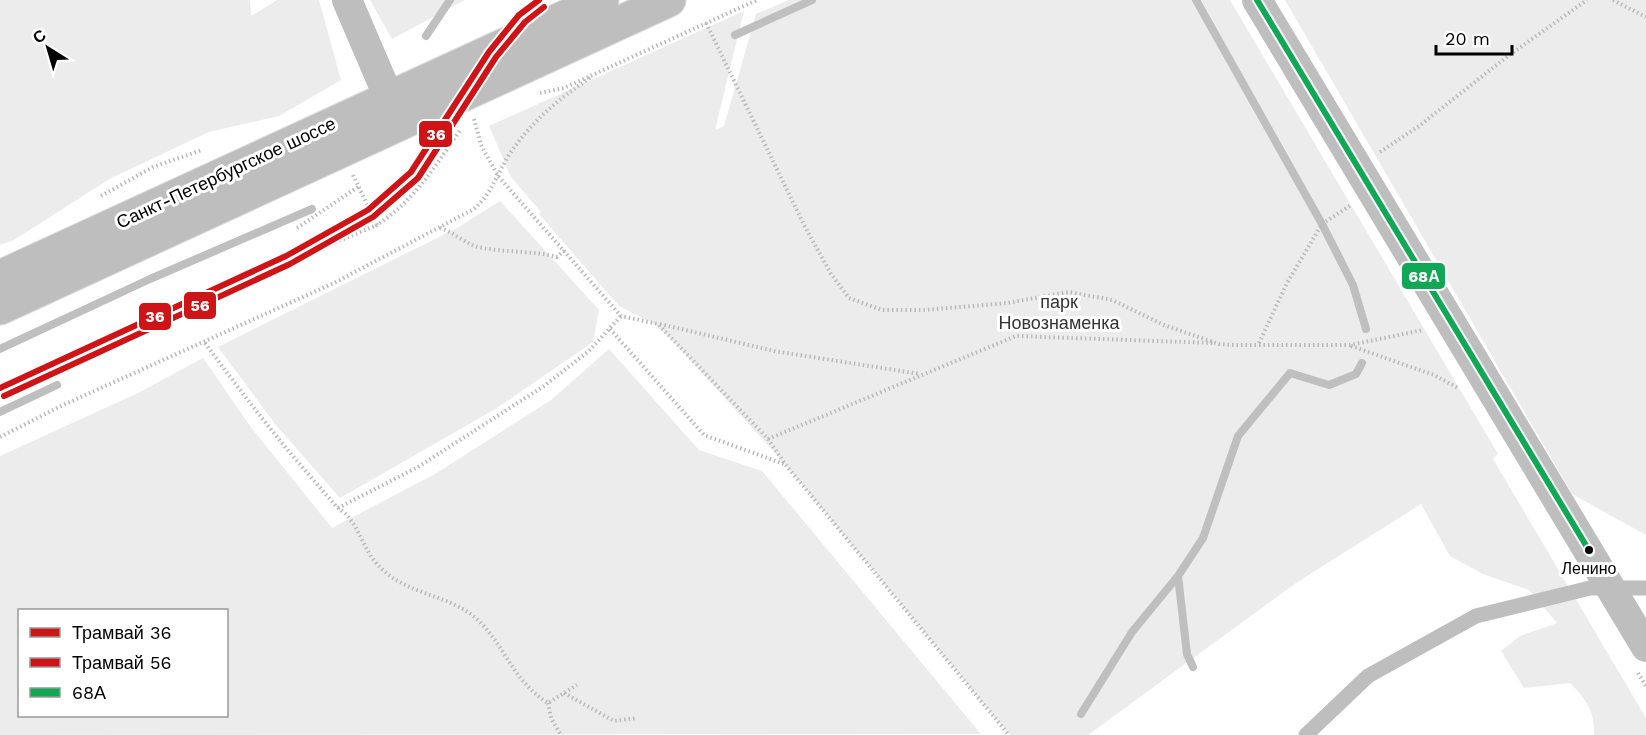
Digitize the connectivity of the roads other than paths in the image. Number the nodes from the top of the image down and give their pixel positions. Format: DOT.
graph roads {
  1 [pos="347,0"];
  2 [pos="602,0"];
  3 [pos="669,0"];
  4 [pos="1257,0"];
  5 [pos="389,98"];
  6 [pos="0,277"];
  7 [pos="0,308"];
  8 [pos="1611,587"];
  9 [pos="1646,588"];
  10 [pos="1646,647"];
  11 [pos="1306,735"];
  1 -- 5 [label="street"];
  2 -- 5 [label="main road, Санкт-Петербургское шоссе"];
  3 -- 7 [label="main road, Санкт-Петербургское шоссе"];
  4 -- 8 [label="street"];
  5 -- 6 [label="main road, Санкт-Петербургское шоссе"];
  8 -- 9 [label="lane"];
  8 -- 10 [label="street"];
  8 -- 11 [label="lane"];
}
